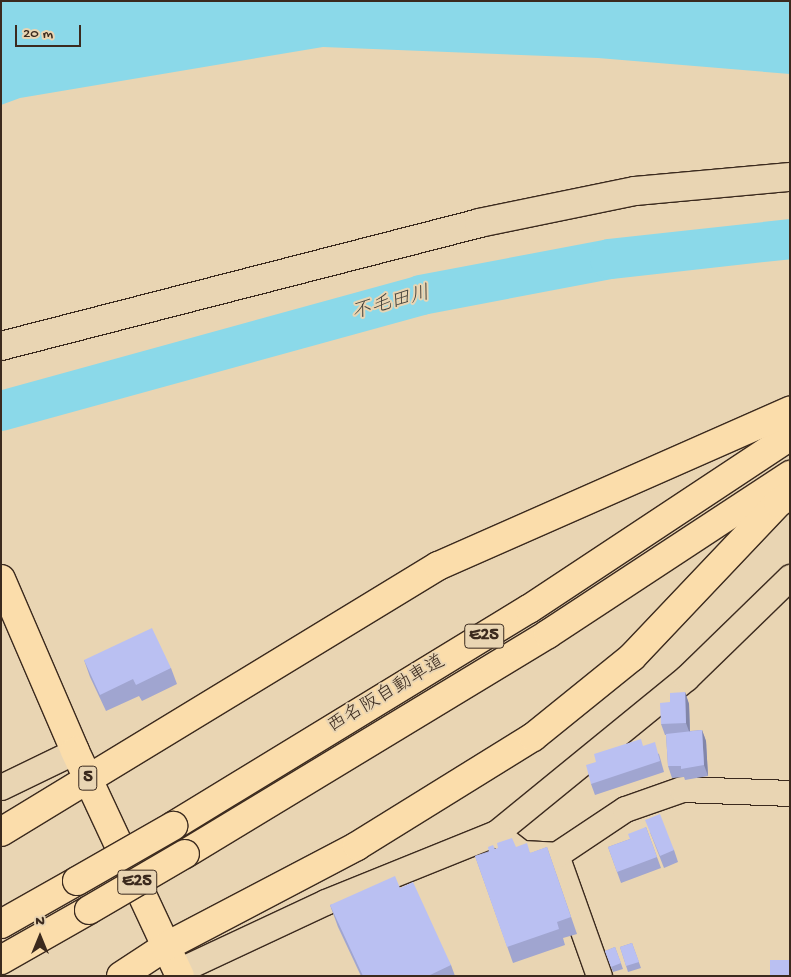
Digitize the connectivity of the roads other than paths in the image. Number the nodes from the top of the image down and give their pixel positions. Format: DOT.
graph roads {
  1 [pos="790,178"];
  2 [pos="1,346"];
  3 [pos="790,410"];
  4 [pos="790,436"];
  5 [pos="790,475"];
  6 [pos="790,495"];
  7 [pos="790,577"];
  8 [pos="1,579"];
  9 [pos="75,751"];
  10 [pos="89,780"];
  11 [pos="1,788"];
  12 [pos="790,793"];
  13 [pos="1,832"];
  14 [pos="496,833"];
  15 [pos="556,855"];
  16 [pos="1,924"];
  17 [pos="165,947"];
  18 [pos="1,960"];
  19 [pos="179,973"];
  20 [pos="121,976"];
  21 [pos="599,976"];
  1 -- 2 [label="street"];
  3 -- 10 [label="main road"];
  4 -- 16 [label="main road, 西名阪自動車道 / E25, bridge"];
  5 -- 18 [label="main road, 西名阪自動車道 / E25, bridge"];
  6 -- 17 [label="main road"];
  7 -- 14 [label="street"];
  8 -- 9 [label="main road, 5"];
  9 -- 10 [label="main road, 5"];
  9 -- 11 [label="street"];
  10 -- 13 [label="main road"];
  10 -- 17 [label="main road, 5"];
  12 -- 15 [label="street"];
  14 -- 15 [label="street"];
  14 -- 19 [label="street"];
  15 -- 21 [label="street"];
  17 -- 19 [label="main road, 5"];
  17 -- 20 [label="main road"];
}
